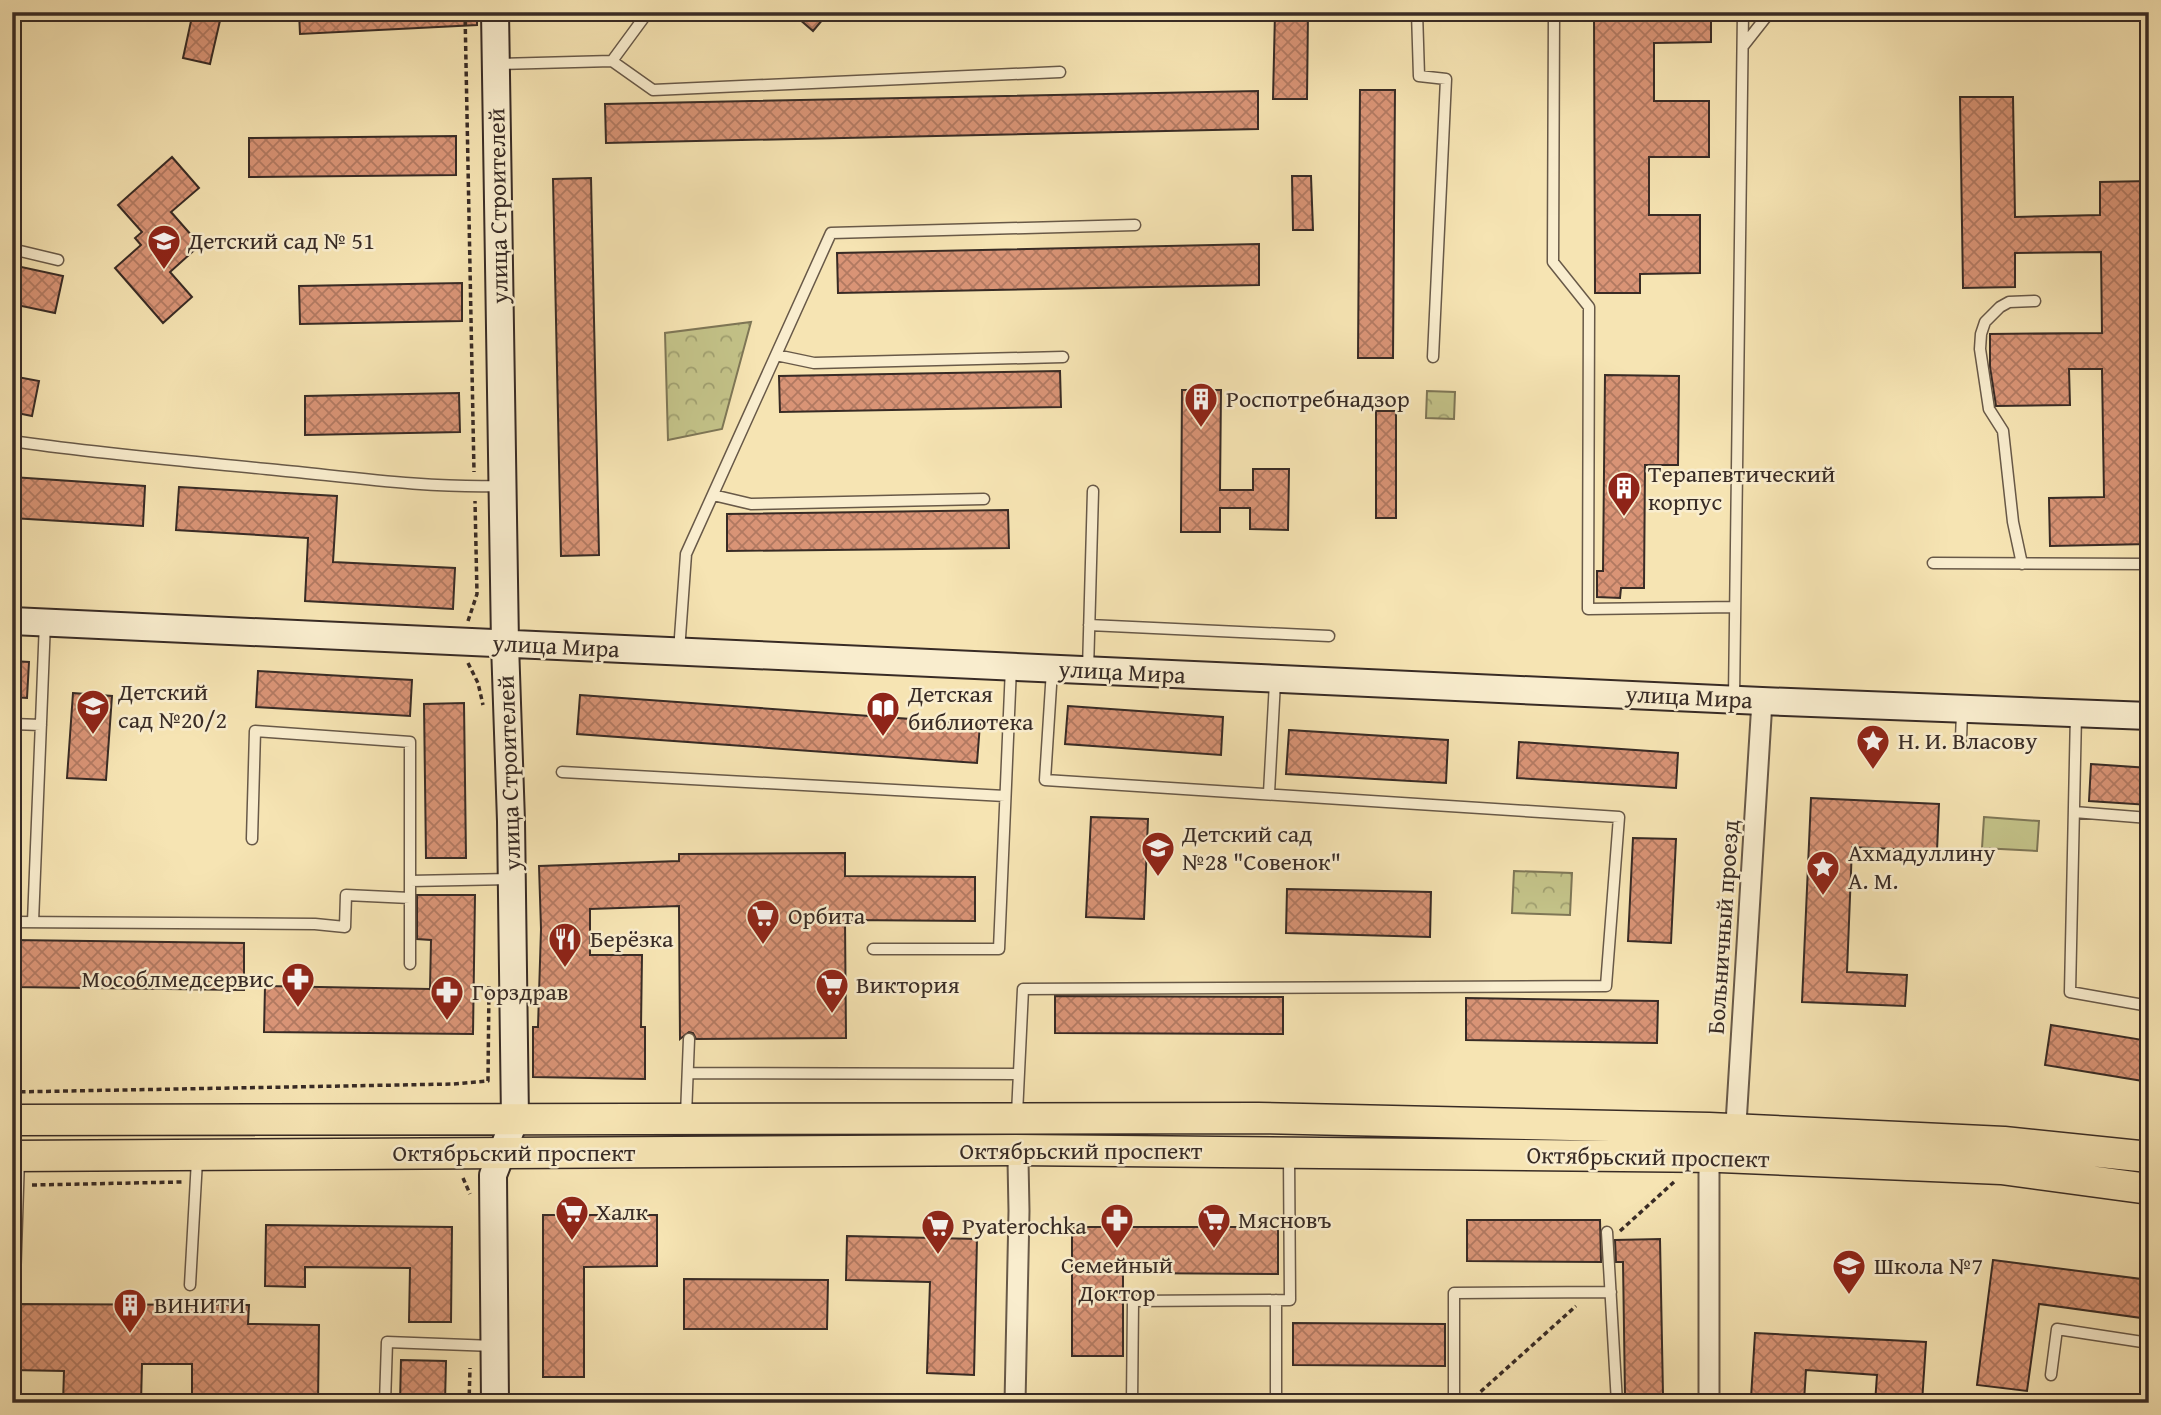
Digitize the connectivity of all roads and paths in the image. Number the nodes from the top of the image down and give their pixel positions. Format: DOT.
graph roads {
  1 [pos="16,12"];
  2 [pos="465,12"];
  3 [pos="495,12"];
  4 [pos="648,12"];
  5 [pos="1417,12"];
  6 [pos="1554,12"];
  7 [pos="1743,12"];
  8 [pos="1770,12"];
  9 [pos="12,32"];
  10 [pos="1744,46"];
  11 [pos="612,61"];
  12 [pos="496,64"];
  13 [pos="1060,72"];
  14 [pos="1135,225"];
  15 [pos="12,248"];
  16 [pos="58,260"];
  17 [pos="2035,300"];
  18 [pos="776,355"];
  19 [pos="1063,357"];
  20 [pos="1433,357"];
  21 [pos="12,441"];
  22 [pos="502,485"];
  23 [pos="474,486"];
  24 [pos="1093,491"];
  25 [pos="713,495"];
  26 [pos="984,499"];
  27 [pos="1933,563"];
  28 [pos="2022,564"];
  29 [pos="2149,564"];
  30 [pos="1735,607"];
  31 [pos="12,621"];
  32 [pos="45,622"];
  33 [pos="468,624"];
  34 [pos="1089,625"];
  35 [pos="1329,636"];
  36 [pos="505,644"];
  37 [pos="680,652"];
  38 [pos="1011,667"];
  39 [pos="1052,669"];
  40 [pos="1088,670"];
  41 [pos="1275,679"];
  42 [pos="1734,699"];
  43 [pos="1762,701"];
  44 [pos="1963,708"];
  45 [pos="2076,713"];
  46 [pos="2149,716"];
  47 [pos="12,724"];
  48 [pos="41,725"];
  49 [pos="1961,739"];
  50 [pos="562,772"];
  51 [pos="1269,793"];
  52 [pos="1005,796"];
  53 [pos="2074,813"];
  54 [pos="2149,818"];
  55 [pos="252,839"];
  56 [pos="512,879"];
  57 [pos="410,881"];
  58 [pos="410,898"];
  59 [pos="12,922"];
  60 [pos="33,922"];
  61 [pos="873,949"];
  62 [pos="410,964"];
  63 [pos="2149,1006"];
  64 [pos="689,1039"];
  65 [pos="688,1073"];
  66 [pos="1019,1074"];
  67 [pos="453,1084"];
  68 [pos="12,1092"];
  69 [pos="1017,1118"];
  70 [pos="515,1119"];
  71 [pos="686,1119"];
  72 [pos="12,1120"];
  73 [pos="1722,1143"];
  74 [pos="1015,1150"];
  75 [pos="1289,1152"];
  76 [pos="501,1153"];
  77 [pos="197,1155"];
  78 [pos="16,1156"];
  79 [pos="2149,1157"];
  80 [pos="1676,1180"];
  81 [pos="2149,1189"];
  82 [pos="1608,1236"];
  83 [pos="15,1280"];
  84 [pos="190,1285"];
  85 [pos="1611,1292"];
  86 [pos="1590,1293"];
  87 [pos="1276,1300"];
  88 [pos="2149,1343"];
  89 [pos="495,1346"];
  90 [pos="2051,1376"];
  91 [pos="385,1403"];
  92 [pos="495,1403"];
  93 [pos="1015,1403"];
  94 [pos="1132,1403"];
  95 [pos="1276,1403"];
  96 [pos="1454,1403"];
  97 [pos="1468,1403"];
  98 [pos="1617,1403"];
  99 [pos="1709,1403"];
  1 -- 9 [label="lane"];
  2 -- 23 [label="path"];
  3 -- 12 [label="street, улица Строителей"];
  4 -- 11 [label="lane"];
  5 -- 20 [label="lane"];
  6 -- 30 [label="lane"];
  7 -- 10 [label="lane"];
  8 -- 10 [label="lane"];
  10 -- 30 [label="lane"];
  11 -- 12 [label="lane"];
  11 -- 13 [label="lane"];
  12 -- 22 [label="street, улица Строителей"];
  14 -- 18 [label="lane"];
  15 -- 16 [label="lane"];
  17 -- 28 [label="lane"];
  18 -- 19 [label="lane"];
  18 -- 25 [label="lane"];
  21 -- 23 [label="lane"];
  22 -- 23 [label="lane"];
  22 -- 36 [label="street, улица Строителей"];
  23 -- 33 [label="path"];
  24 -- 34 [label="lane"];
  25 -- 26 [label="lane"];
  25 -- 37 [label="lane"];
  27 -- 28 [label="lane"];
  28 -- 29 [label="lane"];
  30 -- 42 [label="lane"];
  31 -- 32 [label="street, улица Мира"];
  32 -- 36 [label="street, улица Мира"];
  32 -- 48 [label="lane"];
  34 -- 35 [label="lane"];
  34 -- 40 [label="lane"];
  36 -- 37 [label="street, улица Мира"];
  36 -- 56 [label="street, улица Строителей"];
  37 -- 38 [label="street, улица Мира"];
  38 -- 39 [label="street, улица Мира"];
  38 -- 52 [label="lane"];
  39 -- 40 [label="street, улица Мира"];
  39 -- 51 [label="lane"];
  40 -- 41 [label="street, улица Мира"];
  41 -- 42 [label="street, улица Мира"];
  41 -- 51 [label="lane"];
  42 -- 43 [label="street, улица Мира"];
  43 -- 44 [label="street, улица Мира"];
  43 -- 73 [label="street, Больничный проезд"];
  44 -- 45 [label="street, улица Мира"];
  44 -- 49 [label="lane"];
  45 -- 46 [label="street, улица Мира"];
  45 -- 53 [label="lane"];
  47 -- 48 [label="lane"];
  48 -- 60 [label="lane"];
  50 -- 52 [label="lane"];
  51 -- 66 [label="lane"];
  52 -- 61 [label="lane"];
  53 -- 54 [label="lane"];
  53 -- 63 [label="lane"];
  55 -- 57 [label="lane"];
  56 -- 57 [label="lane"];
  56 -- 70 [label="street, улица Строителей"];
  57 -- 58 [label="lane"];
  58 -- 60 [label="lane"];
  58 -- 62 [label="lane"];
  59 -- 60 [label="lane"];
  64 -- 65 [label="lane"];
  65 -- 66 [label="lane"];
  65 -- 71 [label="lane"];
  66 -- 69 [label="lane"];
  67 -- 68 [label="path"];
  69 -- 71 [label="main road, Октябрьский проспект"];
  69 -- 73 [label="main road, Октябрьский проспект"];
  70 -- 71 [label="main road, Октябрьский проспект"];
  70 -- 72 [label="main road, Октябрьский проспект"];
  70 -- 76 [label="street, улица Строителей"];
  73 -- 75 [label="main road, Октябрьский проспект"];
  73 -- 79 [label="main road, Октябрьский проспект"];
  73 -- 81 [label="main road, Октябрьский проспект"];
  73 -- 99 [label="street, Больничный проезд"];
  74 -- 75 [label="main road, Октябрьский проспект"];
  74 -- 76 [label="main road, Октябрьский проспект"];
  74 -- 93 [label="street"];
  75 -- 87 [label="lane"];
  76 -- 77 [label="main road, Октябрьский проспект"];
  76 -- 89 [label="street, улица Строителей"];
  77 -- 78 [label="main road, Октябрьский проспект"];
  77 -- 84 [label="lane"];
  78 -- 83 [label="lane"];
  80 -- 82 [label="path"];
  82 -- 85 [label="lane"];
  85 -- 86 [label="lane"];
  85 -- 98 [label="lane"];
  86 -- 96 [label="lane"];
  86 -- 97 [label="path"];
  87 -- 94 [label="lane"];
  87 -- 95 [label="lane"];
  88 -- 90 [label="lane"];
  89 -- 91 [label="lane"];
  89 -- 92 [label="street, улица Строителей"];
}
